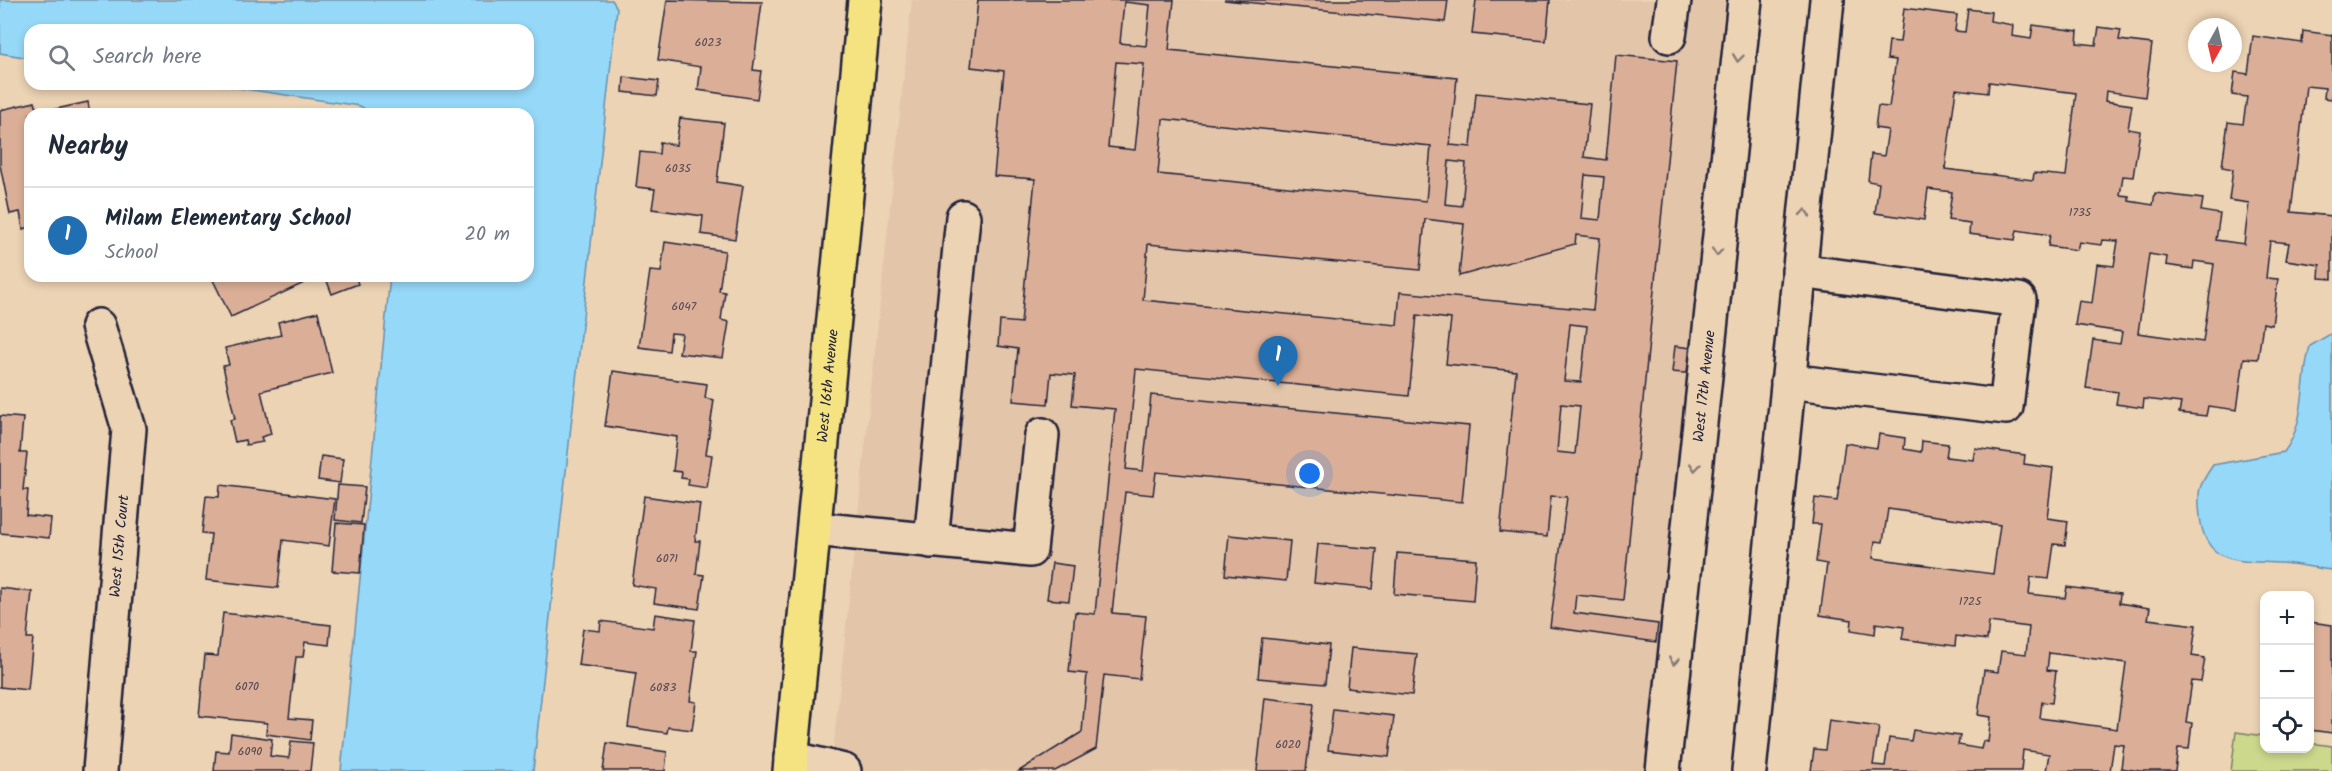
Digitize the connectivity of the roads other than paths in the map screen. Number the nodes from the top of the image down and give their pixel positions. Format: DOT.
graph roads {
  1 [pos="866,0"];
  2 [pos="1674,0"];
  3 [pos="1745,0"];
  4 [pos="1827,0"];
  5 [pos="1669,36"];
  6 [pos="963,216"];
  7 [pos="1799,271"];
  8 [pos="98,326"];
  9 [pos="1788,381"];
  10 [pos="1042,435"];
  11 [pos="814,529"];
  12 [pos="931,541"];
  13 [pos="791,764"];
  14 [pos="100,771"];
  15 [pos="844,771"];
  16 [pos="1663,771"];
  17 [pos="1749,771"];
  1 -- 11 [label="main road, West 16th Avenue"];
  2 -- 5 [label="street"];
  3 -- 16 [label="street, West 17th Avenue, one-way"];
  7 -- 4 [label="street, one-way"];
  6 -- 12 [label="street"];
  7 -- 9 [label="street"];
  7 -- 9 [label="street"];
  8 -- 14 [label="street, West 15th Court"];
  9 -- 17 [label="street"];
  10 -- 12 [label="street"];
  11 -- 12 [label="street"];
  11 -- 13 [label="main road, West 16th Avenue"];
  13 -- 15 [label="street"];
}
